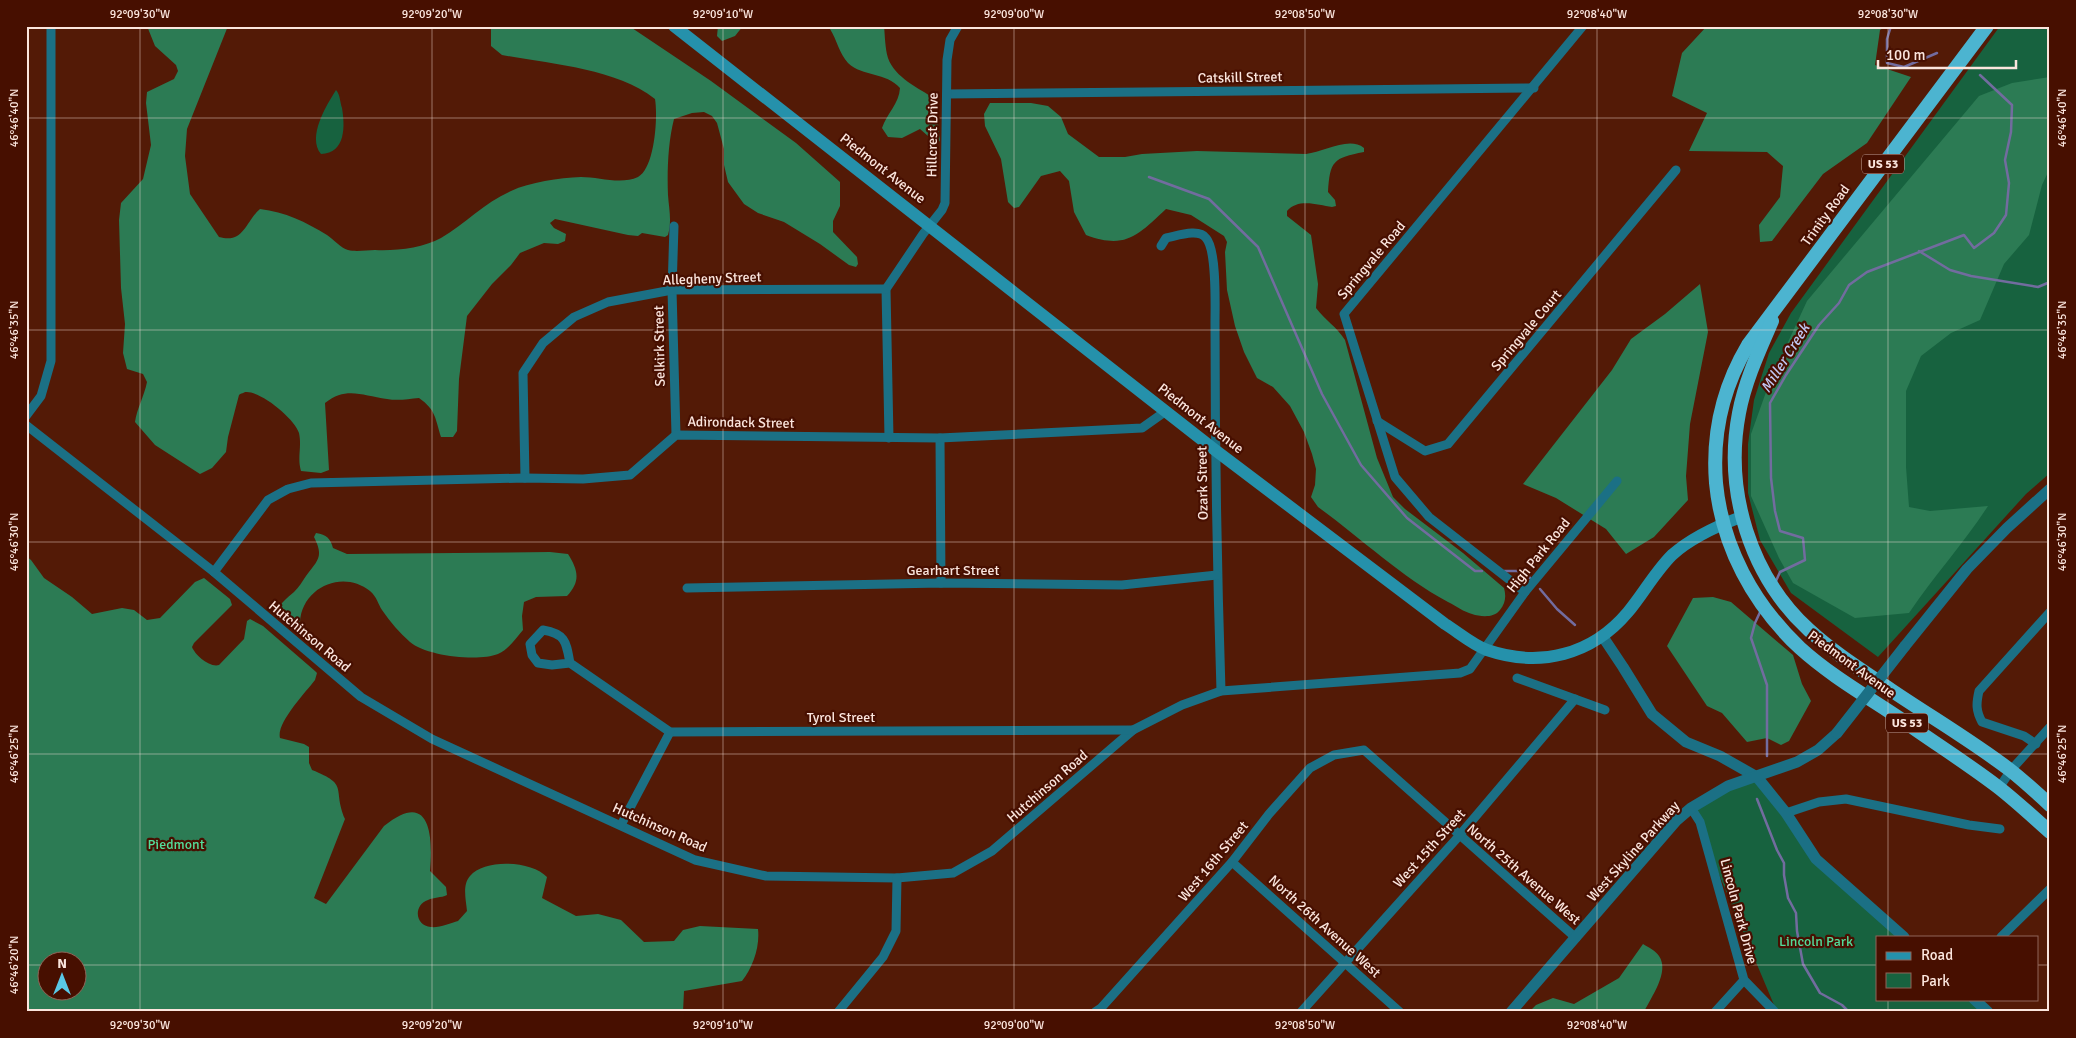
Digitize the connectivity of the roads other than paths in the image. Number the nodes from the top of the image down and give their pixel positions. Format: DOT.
graph roads {
  1 [pos="51,26"];
  2 [pos="674,26"];
  3 [pos="958,26"];
  4 [pos="1583,26"];
  5 [pos="1986,26"];
  6 [pos="1534,88"];
  7 [pos="947,94"];
  8 [pos="1676,170"];
  9 [pos="930,225"];
  10 [pos="674,226"];
  11 [pos="1161,246"];
  12 [pos="886,289"];
  13 [pos="672,290"];
  14 [pos="1780,303"];
  15 [pos="1166,411"];
  16 [pos="26,416"];
  17 [pos="1376,421"];
  18 [pos="26,425"];
  19 [pos="676,435"];
  20 [pos="889,438"];
  21 [pos="940,438"];
  22 [pos="1215,450"];
  23 [pos="525,478"];
  24 [pos="1617,480"];
  25 [pos="2050,489"];
  26 [pos="1741,517"];
  27 [pos="1722,524"];
  28 [pos="214,572"];
  29 [pos="1217,575"];
  30 [pos="941,583"];
  31 [pos="687,588"];
  32 [pos="1525,592"];
  33 [pos="2050,612"];
  34 [pos="1603,637"];
  35 [pos="1485,649"];
  36 [pos="570,663"];
  37 [pos="1517,678"];
  38 [pos="1221,691"];
  39 [pos="1575,699"];
  40 [pos="1605,710"];
  41 [pos="2050,727"];
  42 [pos="1133,730"];
  43 [pos="670,732"];
  44 [pos="2036,744"];
  45 [pos="1364,750"];
  46 [pos="2011,770"];
  47 [pos="1758,777"];
  48 [pos="1999,788"];
  49 [pos="2050,805"];
  50 [pos="1691,808"];
  51 [pos="1786,813"];
  52 [pos="621,825"];
  53 [pos="2000,829"];
  54 [pos="2050,832"];
  55 [pos="1459,836"];
  56 [pos="1232,862"];
  57 [pos="897,878"];
  58 [pos="2050,889"];
  59 [pos="1903,936"];
  60 [pos="2002,936"];
  61 [pos="1576,938"];
  62 [pos="1345,962"];
  63 [pos="1744,980"];
  64 [pos="1975,1000"];
  65 [pos="838,1012"];
  66 [pos="1095,1012"];
  67 [pos="1301,1012"];
  68 [pos="1400,1012"];
  69 [pos="1511,1012"];
  70 [pos="1715,1012"];
  71 [pos="1775,1012"];
  72 [pos="1988,1012"];
  1 -- 16 [label="street"];
  2 -- 9 [label="main road, Piedmont Avenue"];
  3 -- 7 [label="street, Hillcrest Drive"];
  4 -- 6 [label="street, Springvale Road"];
  5 -- 14 [label="highway, Trinity Road / US 53"];
  6 -- 7 [label="street, Catskill Street"];
  6 -- 17 [label="street, Springvale Road"];
  7 -- 9 [label="street, Hillcrest Drive"];
  8 -- 17 [label="street, Springvale Court"];
  9 -- 12 [label="street, Hillcrest Drive"];
  9 -- 15 [label="main road, Piedmont Avenue"];
  10 -- 13 [label="street, Selkirk Street"];
  11 -- 22 [label="street, Ozark Street"];
  12 -- 13 [label="street, Allegheny Street"];
  12 -- 20 [label="street"];
  13 -- 19 [label="street, Selkirk Street"];
  13 -- 23 [label="street, Allegheny Street"];
  14 -- 26 [label="highway, Trinity Road / US 53"];
  14 -- 27 [label="highway, Trinity Road / US 53"];
  15 -- 21 [label="street, Adirondack Street"];
  15 -- 22 [label="main road, Piedmont Avenue"];
  17 -- 32 [label="street, Springvale Road"];
  18 -- 28 [label="street, Hutchinson Road"];
  19 -- 20 [label="street, Adirondack Street"];
  19 -- 23 [label="street, Adirondack Street"];
  20 -- 21 [label="street, Adirondack Street"];
  21 -- 30 [label="street"];
  22 -- 29 [label="street, Ozark Street"];
  22 -- 35 [label="main road, Piedmont Avenue"];
  23 -- 28 [label="street, Adirondack Street"];
  24 -- 32 [label="street, High Park Road"];
  25 -- 47 [label="street, West Skyline Parkway, bridge"];
  26 -- 27 [label="main road, Piedmont Avenue"];
  26 -- 46 [label="highway, Piedmont Avenue / US 53"];
  27 -- 34 [label="main road, Piedmont Avenue"];
  27 -- 48 [label="highway, Piedmont Avenue / US 53"];
  28 -- 52 [label="street, Hutchinson Road"];
  29 -- 30 [label="street, Gearhart Street"];
  29 -- 38 [label="street, Ozark Street"];
  30 -- 31 [label="street, Gearhart Street"];
  32 -- 35 [label="street, High Park Road"];
  33 -- 44 [label="street"];
  34 -- 35 [label="main road, Piedmont Avenue"];
  34 -- 47 [label="street"];
  35 -- 38 [label="street, Hutchinson Road"];
  36 -- 36 [label="street"];
  36 -- 43 [label="street"];
  37 -- 39 [label="street"];
  38 -- 42 [label="street, Hutchinson Road"];
  39 -- 40 [label="street"];
  39 -- 55 [label="street, West 15th Street"];
  41 -- 44 [label="street"];
  42 -- 43 [label="street, Tyrol Street"];
  42 -- 57 [label="street, Hutchinson Road"];
  43 -- 52 [label="street"];
  44 -- 46 [label="street"];
  45 -- 55 [label="street, North 25th Avenue West"];
  45 -- 56 [label="street, West 16th Street"];
  46 -- 48 [label="street"];
  46 -- 49 [label="highway, Piedmont Avenue / US 53"];
  47 -- 50 [label="street, West Skyline Parkway"];
  47 -- 51 [label="street"];
  48 -- 54 [label="highway, Piedmont Avenue / US 53"];
  50 -- 61 [label="street, West Skyline Parkway"];
  50 -- 63 [label="street, Lincoln Park Drive"];
  51 -- 53 [label="street"];
  51 -- 59 [label="street"];
  52 -- 57 [label="street, Hutchinson Road"];
  55 -- 61 [label="street, North 25th Avenue West"];
  55 -- 62 [label="street, West 15th Street"];
  56 -- 62 [label="street, North 26th Avenue West"];
  56 -- 66 [label="street, West 16th Street"];
  57 -- 65 [label="street"];
  58 -- 60 [label="street"];
  61 -- 69 [label="street, West Skyline Parkway"];
  62 -- 67 [label="street, West 15th Street"];
  62 -- 68 [label="street, North 26th Avenue West"];
  63 -- 70 [label="street"];
  63 -- 71 [label="street, Lincoln Park Drive"];
  64 -- 72 [label="street"];
}
